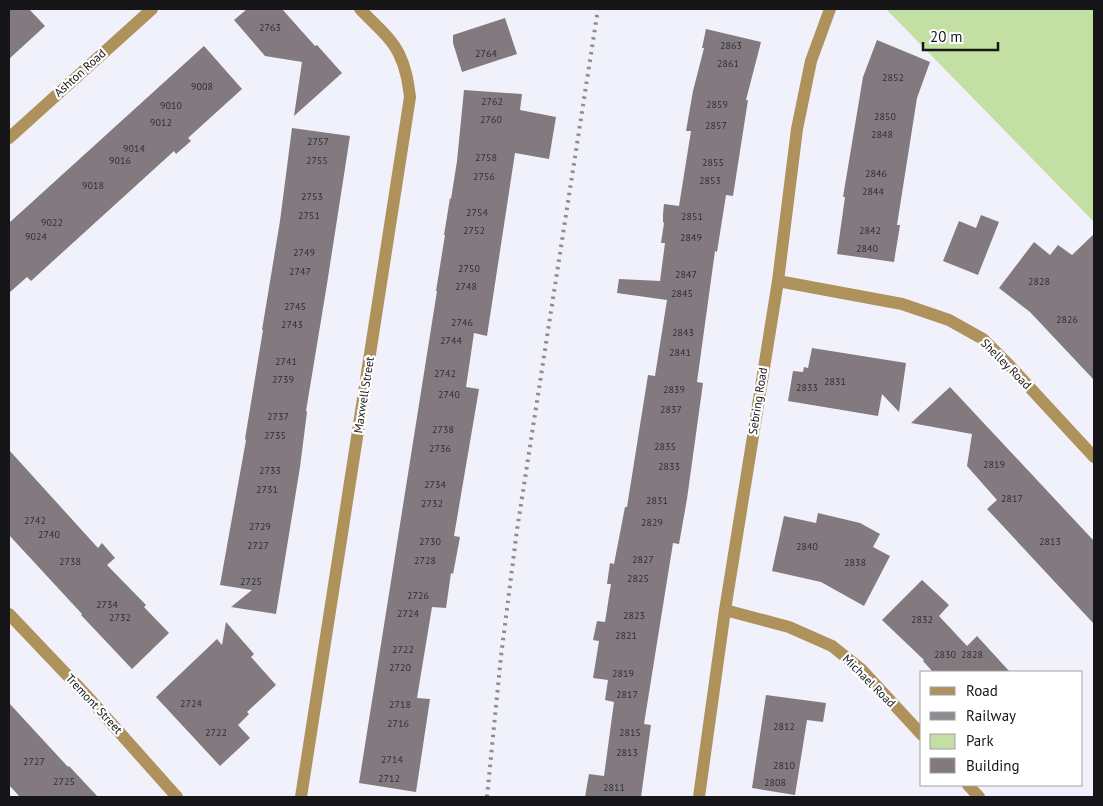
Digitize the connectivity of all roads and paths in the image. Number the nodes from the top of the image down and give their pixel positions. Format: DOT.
graph roads {
  1 [pos="152,9"];
  2 [pos="360,9"];
  3 [pos="830,9"];
  4 [pos="9,138"];
  5 [pos="778,281"];
  6 [pos="1094,457"];
  7 [pos="724,610"];
  8 [pos="9,614"];
  9 [pos="920,733"];
  10 [pos="969,786"];
  11 [pos="177,797"];
  12 [pos="302,797"];
  13 [pos="699,797"];
  14 [pos="979,797"];
  1 -- 4 [label="street, Ashton Road"];
  2 -- 12 [label="street, Maxwell Street"];
  3 -- 5 [label="street, Sebring Road"];
  5 -- 6 [label="street, Shelley Road"];
  5 -- 7 [label="street, Sebring Road"];
  7 -- 9 [label="street, Michael Road"];
  7 -- 13 [label="street, Sebring Road"];
  8 -- 11 [label="street, Tremont Street"];
  10 -- 14 [label="street"];
}
